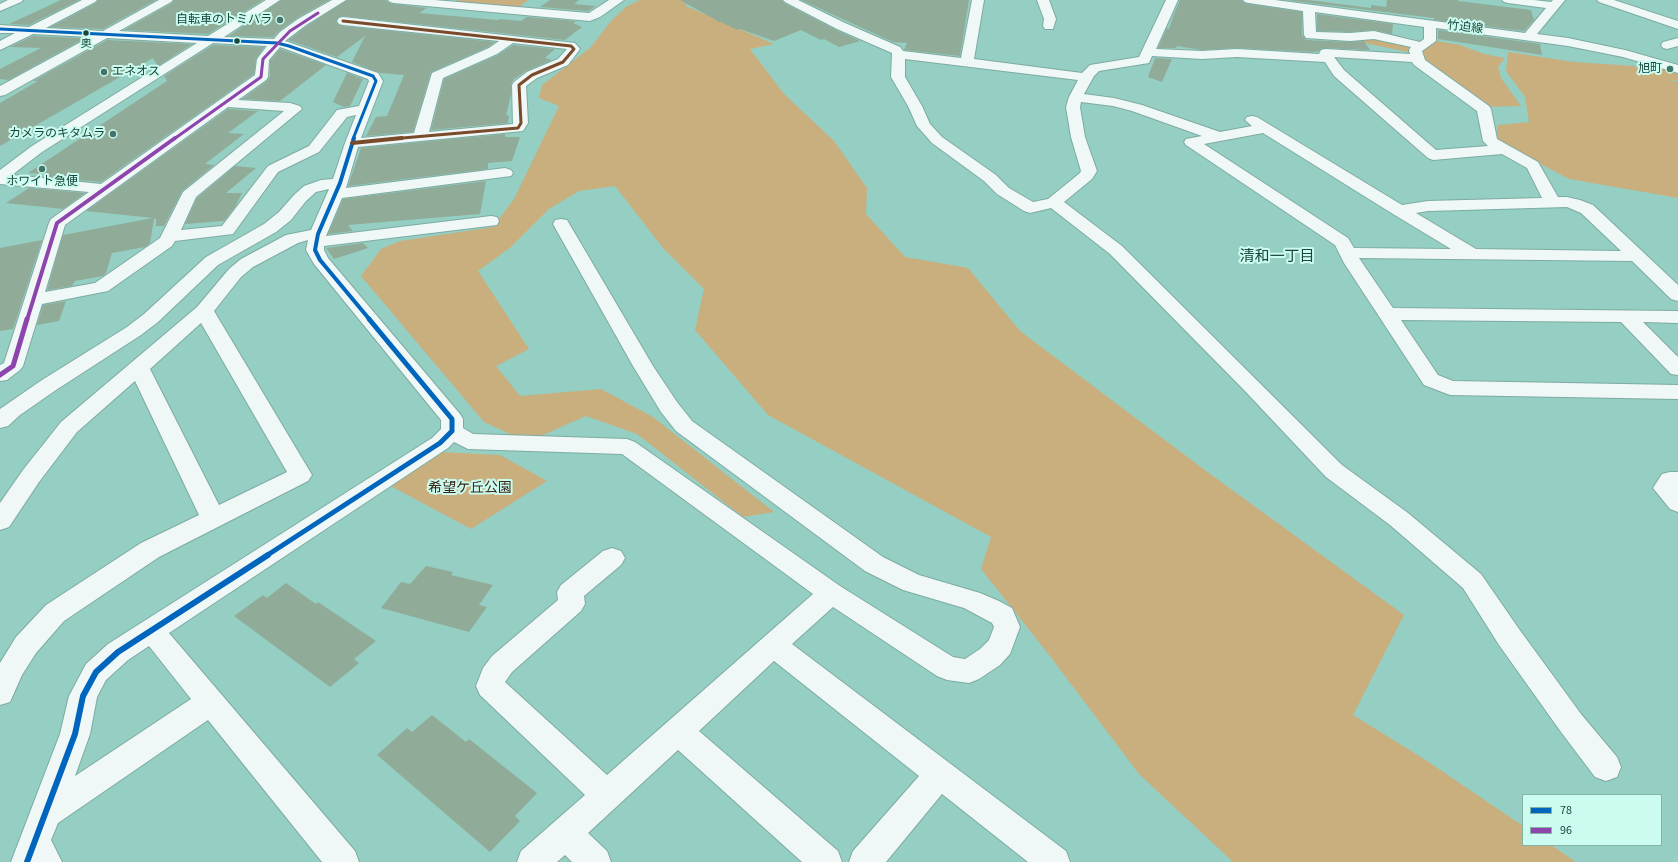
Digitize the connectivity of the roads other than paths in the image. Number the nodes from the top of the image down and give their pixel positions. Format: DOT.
graph roads {
  1 [pos="17,0"];
  2 [pos="91,0"];
  3 [pos="167,0"];
  4 [pos="258,0"];
  5 [pos="274,0"];
  6 [pos="340,0"];
  7 [pos="394,0"];
  8 [pos="533,0"];
  9 [pos="618,0"];
  10 [pos="789,0"];
  11 [pos="978,0"];
  12 [pos="1043,0"];
  13 [pos="1172,0"];
  14 [pos="1249,0"];
  15 [pos="1508,0"];
  16 [pos="1603,0"];
  17 [pos="445,2"];
  18 [pos="1557,3"];
  19 [pos="0,8"];
  20 [pos="1309,8"];
  21 [pos="518,11"];
  22 [pos="343,21"];
  23 [pos="1430,24"];
  24 [pos="1678,25"];
  25 [pos="1049,26"];
  26 [pos="0,29"];
  27 [pos="30,31"];
  28 [pos="105,34"];
  29 [pos="1529,36"];
  30 [pos="1318,37"];
  31 [pos="203,39"];
  32 [pos="511,39"];
  33 [pos="278,43"];
  34 [pos="0,46"];
  35 [pos="1148,52"];
  36 [pos="1420,52"];
  37 [pos="899,54"];
  38 [pos="1326,56"];
  39 [pos="967,62"];
  40 [pos="1678,69"];
  41 [pos="1086,77"];
  42 [pos="0,92"];
  43 [pos="1076,97"];
  44 [pos="225,102"];
  45 [pos="364,110"];
  46 [pos="1246,116"];
  47 [pos="1264,128"];
  48 [pos="420,136"];
  49 [pos="1218,137"];
  50 [pos="352,143"];
  51 [pos="1506,149"];
  52 [pos="0,160"];
  53 [pos="505,173"];
  54 [pos="0,178"];
  55 [pos="338,188"];
  56 [pos="104,189"];
  57 [pos="1054,202"];
  58 [pos="1552,202"];
  59 [pos="1399,210"];
  60 [pos="491,221"];
  61 [pos="561,224"];
  62 [pos="170,237"];
  63 [pos="317,238"];
  64 [pos="1347,253"];
  65 [pos="1472,254"];
  66 [pos="1636,256"];
  67 [pos="1678,295"];
  68 [pos="34,300"];
  69 [pos="204,312"];
  70 [pos="1387,314"];
  71 [pos="1627,317"];
  72 [pos="1678,317"];
  73 [pos="139,368"];
  74 [pos="1678,369"];
  75 [pos="0,375"];
  76 [pos="1678,392"];
  77 [pos="0,421"];
  78 [pos="452,431"];
  79 [pos="1678,480"];
  80 [pos="1678,503"];
  81 [pos="213,518"];
  82 [pos="0,521"];
  83 [pos="612,558"];
  84 [pos="831,592"];
  85 [pos="152,631"];
  86 [pos="773,645"];
  87 [pos="0,693"];
  88 [pos="211,702"];
  89 [pos="678,731"];
  90 [pos="1606,767"];
  91 [pos="940,774"];
  92 [pos="607,795"];
  93 [pos="565,833"];
  94 [pos="38,845"];
  95 [pos="343,862"];
  96 [pos="533,862"];
  97 [pos="594,862"];
  98 [pos="826,862"];
  99 [pos="865,862"];
  100 [pos="1054,862"];
  1 -- 19 [label="street"];
  2 -- 27 [label="street"];
  3 -- 28 [label="street"];
  4 -- 31 [label="street"];
  5 -- 31 [label="street"];
  6 -- 33 [label="street"];
  7 -- 17 [label="street"];
  8 -- 21 [label="street"];
  9 -- 21 [label="street"];
  10 -- 37 [label="street"];
  11 -- 39 [label="street"];
  12 -- 25 [label="street"];
  13 -- 35 [label="street"];
  14 -- 20 [label="street, 竹迫線"];
  15 -- 18 [label="street"];
  16 -- 24 [label="street"];
  17 -- 21 [label="street"];
  18 -- 29 [label="street"];
  20 -- 23 [label="street, 竹迫線"];
  20 -- 30 [label="street"];
  22 -- 32 [label="street"];
  23 -- 29 [label="street, 竹迫線"];
  23 -- 36 [label="street"];
  26 -- 27 [label="street"];
  27 -- 28 [label="street"];
  27 -- 34 [label="street"];
  28 -- 31 [label="street"];
  28 -- 42 [label="street"];
  29 -- 40 [label="street, 竹迫線"];
  30 -- 36 [label="street"];
  30 -- 38 [label="street"];
  31 -- 33 [label="street"];
  31 -- 52 [label="street"];
  31 -- 54 [label="street"];
  32 -- 48 [label="street"];
  32 -- 48 [label="street"];
  33 -- 44 [label="street"];
  33 -- 45 [label="street"];
  35 -- 38 [label="street"];
  35 -- 41 [label="street"];
  36 -- 38 [label="street"];
  36 -- 51 [label="street"];
  37 -- 39 [label="street"];
  37 -- 57 [label="street"];
  38 -- 51 [label="street"];
  39 -- 41 [label="street"];
  41 -- 43 [label="street"];
  43 -- 49 [label="street"];
  43 -- 57 [label="street"];
  44 -- 56 [label="street"];
  44 -- 62 [label="street"];
  45 -- 50 [label="street"];
  45 -- 62 [label="street"];
  46 -- 47 [label="street"];
  47 -- 49 [label="street"];
  47 -- 59 [label="street"];
  48 -- 50 [label="street"];
  49 -- 64 [label="street"];
  50 -- 55 [label="street"];
  51 -- 58 [label="street"];
  53 -- 55 [label="street"];
  54 -- 56 [label="street"];
  55 -- 63 [label="street"];
  55 -- 77 [label="street"];
  56 -- 68 [label="street"];
  57 -- 90 [label="street"];
  58 -- 59 [label="street"];
  58 -- 66 [label="street"];
  59 -- 65 [label="street"];
  60 -- 63 [label="street"];
  61 -- 84 [label="street"];
  62 -- 68 [label="street"];
  63 -- 69 [label="street"];
  63 -- 78 [label="street"];
  64 -- 65 [label="street"];
  64 -- 70 [label="street"];
  65 -- 66 [label="street"];
  66 -- 67 [label="street"];
  68 -- 75 [label="street"];
  69 -- 73 [label="street"];
  69 -- 81 [label="street"];
  70 -- 71 [label="street"];
  70 -- 76 [label="street"];
  71 -- 72 [label="street"];
  71 -- 74 [label="street"];
  73 -- 81 [label="street"];
  73 -- 82 [label="street"];
  78 -- 84 [label="street"];
  78 -- 85 [label="street"];
  79 -- 80 [label="street"];
  81 -- 87 [label="street"];
  83 -- 92 [label="street"];
  84 -- 86 [label="street"];
  85 -- 88 [label="street"];
  85 -- 94 [label="street"];
  86 -- 89 [label="street"];
  86 -- 91 [label="street"];
  88 -- 94 [label="street"];
  88 -- 95 [label="street"];
  89 -- 92 [label="street"];
  89 -- 98 [label="street"];
  91 -- 99 [label="street"];
  91 -- 100 [label="street"];
  92 -- 93 [label="street"];
  93 -- 96 [label="street"];
  93 -- 97 [label="street"];
}
